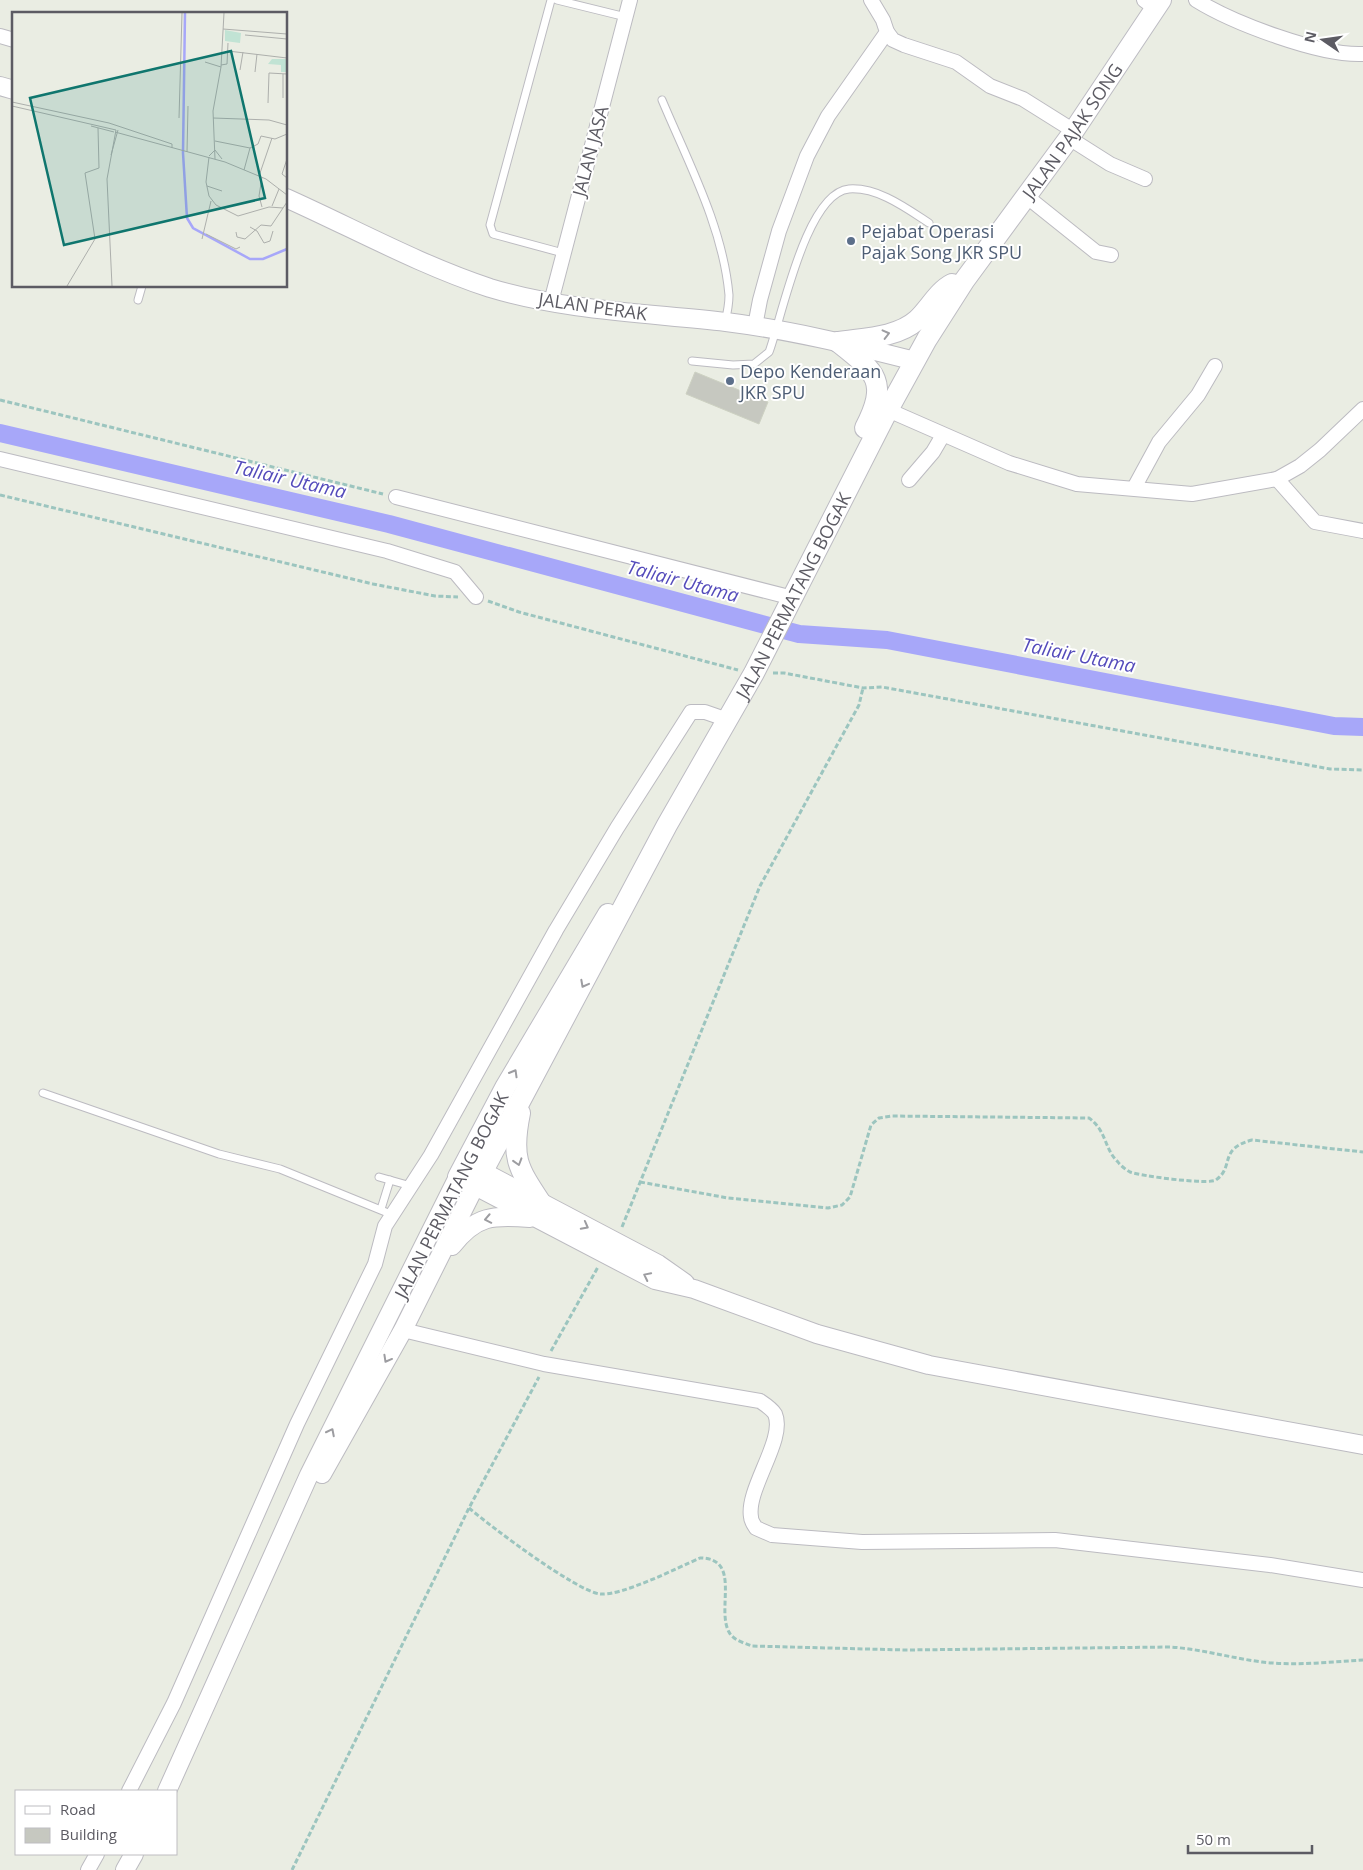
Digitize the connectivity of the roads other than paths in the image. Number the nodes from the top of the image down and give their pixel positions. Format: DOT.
graph roads {
  1 [pos="551,0"];
  2 [pos="557,0"];
  3 [pos="630,0"];
  4 [pos="871,0"];
  5 [pos="1196,0"];
  6 [pos="1153,3"];
  7 [pos="626,17"];
  8 [pos="887,32"];
  9 [pos="1363,54"];
  10 [pos="662,100"];
  11 [pos="1072,134"];
  12 [pos="1145,179"];
  13 [pos="1026,196"];
  14 [pos="288,199"];
  15 [pos="929,223"];
  16 [pos="563,253"];
  17 [pos="1111,255"];
  18 [pos="964,281"];
  19 [pos="141,288"];
  20 [pos="138,300"];
  21 [pos="551,302"];
  22 [pos="725,322"];
  23 [pos="756,326"];
  24 [pos="777,330"];
  25 [pos="838,342"];
  26 [pos="692,361"];
  27 [pos="915,361"];
  28 [pos="1214,366"];
  29 [pos="1363,409"];
  30 [pos="888,410"];
  31 [pos="942,435"];
  32 [pos="0,459"];
  33 [pos="909,480"];
  34 [pos="1277,480"];
  35 [pos="1134,488"];
  36 [pos="396,497"];
  37 [pos="1363,531"];
  38 [pos="810,563"];
  39 [pos="476,597"];
  40 [pos="789,603"];
  41 [pos="728,720"];
  42 [pos="667,826"];
  43 [pos="43,1094"];
  44 [pos="523,1097"];
  45 [pos="470,1174"];
  46 [pos="378,1176"];
  47 [pos="390,1180"];
  48 [pos="412,1186"];
  49 [pos="539,1211"];
  50 [pos="387,1212"];
  51 [pos="433,1270"];
  52 [pos="403,1330"];
  53 [pos="1363,1444"];
  54 [pos="262,1579"];
  55 [pos="1363,1580"];
  56 [pos="130,1790"];
  57 [pos="167,1790"];
  58 [pos="96,1855"];
  59 [pos="133,1855"];
  60 [pos="88,1870"];
  61 [pos="125,1870"];
  1 -- 16 [label="lane"];
  2 -- 7 [label="lane"];
  3 -- 7 [label="street, JALAN JASA"];
  4 -- 8 [label="street"];
  5 -- 9 [label="street"];
  6 -- 11 [label="main road, JALAN PAJAK SONG"];
  7 -- 16 [label="street, JALAN JASA"];
  8 -- 11 [label="street"];
  8 -- 23 [label="street"];
  10 -- 22 [label="lane"];
  11 -- 12 [label="street"];
  11 -- 13 [label="main road, JALAN PAJAK SONG"];
  13 -- 17 [label="street"];
  13 -- 18 [label="main road, JALAN PAJAK SONG"];
  14 -- 21 [label="street, JALAN PERAK"];
  15 -- 24 [label="lane"];
  16 -- 21 [label="street, JALAN JASA"];
  25 -- 18 [label="main road, one-way"];
  18 -- 27 [label="main road, JALAN PAJAK SONG"];
  19 -- 20 [label="lane"];
  21 -- 22 [label="street, JALAN PERAK"];
  22 -- 23 [label="street, JALAN PERAK"];
  23 -- 24 [label="street, JALAN PERAK"];
  24 -- 25 [label="street, JALAN PERAK"];
  24 -- 26 [label="lane"];
  25 -- 27 [label="street, JALAN PERAK"];
  25 -- 38 [label="main road"];
  27 -- 30 [label="main road, JALAN PERMATANG BOGAK"];
  28 -- 35 [label="street"];
  29 -- 34 [label="street"];
  30 -- 31 [label="street"];
  30 -- 38 [label="main road, JALAN PERMATANG BOGAK"];
  31 -- 33 [label="street"];
  31 -- 35 [label="street"];
  32 -- 39 [label="street"];
  34 -- 35 [label="street"];
  34 -- 37 [label="street"];
  36 -- 40 [label="street"];
  38 -- 40 [label="main road, JALAN PERMATANG BOGAK"];
  40 -- 41 [label="main road, JALAN PERMATANG BOGAK"];
  41 -- 42 [label="main road, JALAN PERMATANG BOGAK"];
  41 -- 48 [label="street"];
  42 -- 44 [label="main road, JALAN PERMATANG BOGAK, one-way"];
  45 -- 42 [label="main road, JALAN PERMATANG BOGAK, one-way"];
  43 -- 50 [label="lane"];
  44 -- 45 [label="main road, JALAN PERMATANG BOGAK"];
  44 -- 49 [label="main road, one-way"];
  45 -- 49 [label="street"];
  45 -- 51 [label="street, JALAN PERMATANG BOGAK"];
  54 -- 45 [label="street, JALAN PERMATANG BOGAK, one-way"];
  46 -- 47 [label="lane"];
  47 -- 48 [label="lane"];
  47 -- 50 [label="lane"];
  48 -- 50 [label="street"];
  49 -- 51 [label="street, one-way"];
  49 -- 53 [label="street"];
  50 -- 56 [label="street"];
  51 -- 52 [label="street, JALAN PERMATANG BOGAK"];
  52 -- 54 [label="street, JALAN PERMATANG BOGAK, one-way"];
  52 -- 55 [label="street"];
  54 -- 57 [label="street, JALAN PERMATANG BOGAK"];
  58 -- 60 [label="street"];
  59 -- 61 [label="street"];
}
